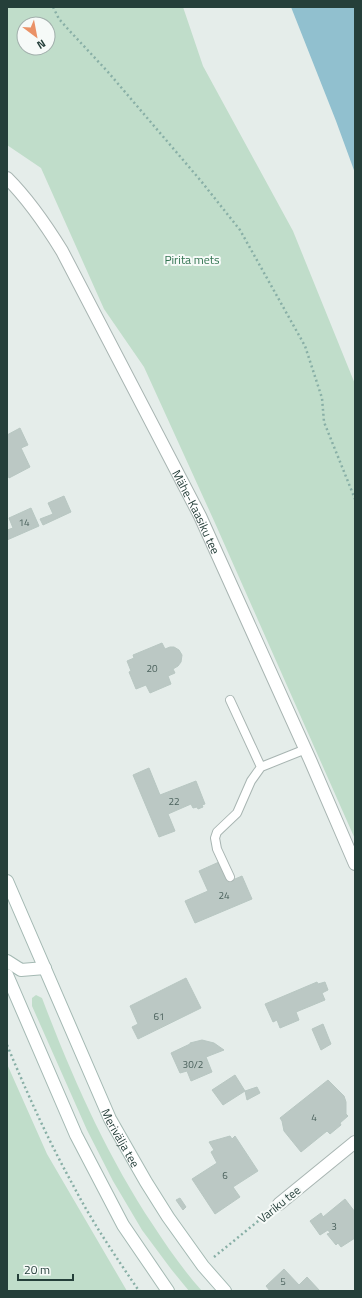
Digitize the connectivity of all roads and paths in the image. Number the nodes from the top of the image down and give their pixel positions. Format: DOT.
graph roads {
  1 [pos="53,7"];
  2 [pos="7,178"];
  3 [pos="355,499"];
  4 [pos="230,700"];
  5 [pos="306,749"];
  6 [pos="261,767"];
  7 [pos="355,864"];
  8 [pos="230,877"];
  9 [pos="7,881"];
  10 [pos="7,961"];
  11 [pos="45,968"];
  12 [pos="7,974"];
  13 [pos="7,1045"];
  14 [pos="355,1142"];
  15 [pos="279,1204"];
  16 [pos="203,1266"];
  17 [pos="139,1291"];
  18 [pos="168,1291"];
  19 [pos="225,1291"];
  1 -- 3 [label="path"];
  2 -- 5 [label="street, Mähe-Kaasiku tee"];
  4 -- 6 [label="lane"];
  5 -- 6 [label="lane"];
  5 -- 7 [label="street, Mähe-Kaasiku tee"];
  6 -- 8 [label="lane"];
  9 -- 11 [label="street, Merivälja tee"];
  10 -- 11 [label="street"];
  11 -- 16 [label="street, Merivälja tee"];
  12 -- 18 [label="street"];
  13 -- 17 [label="path"];
  14 -- 15 [label="street, Variku tee"];
  15 -- 16 [label="path, Variku tee"];
  16 -- 19 [label="street, Merivälja tee"];
}
